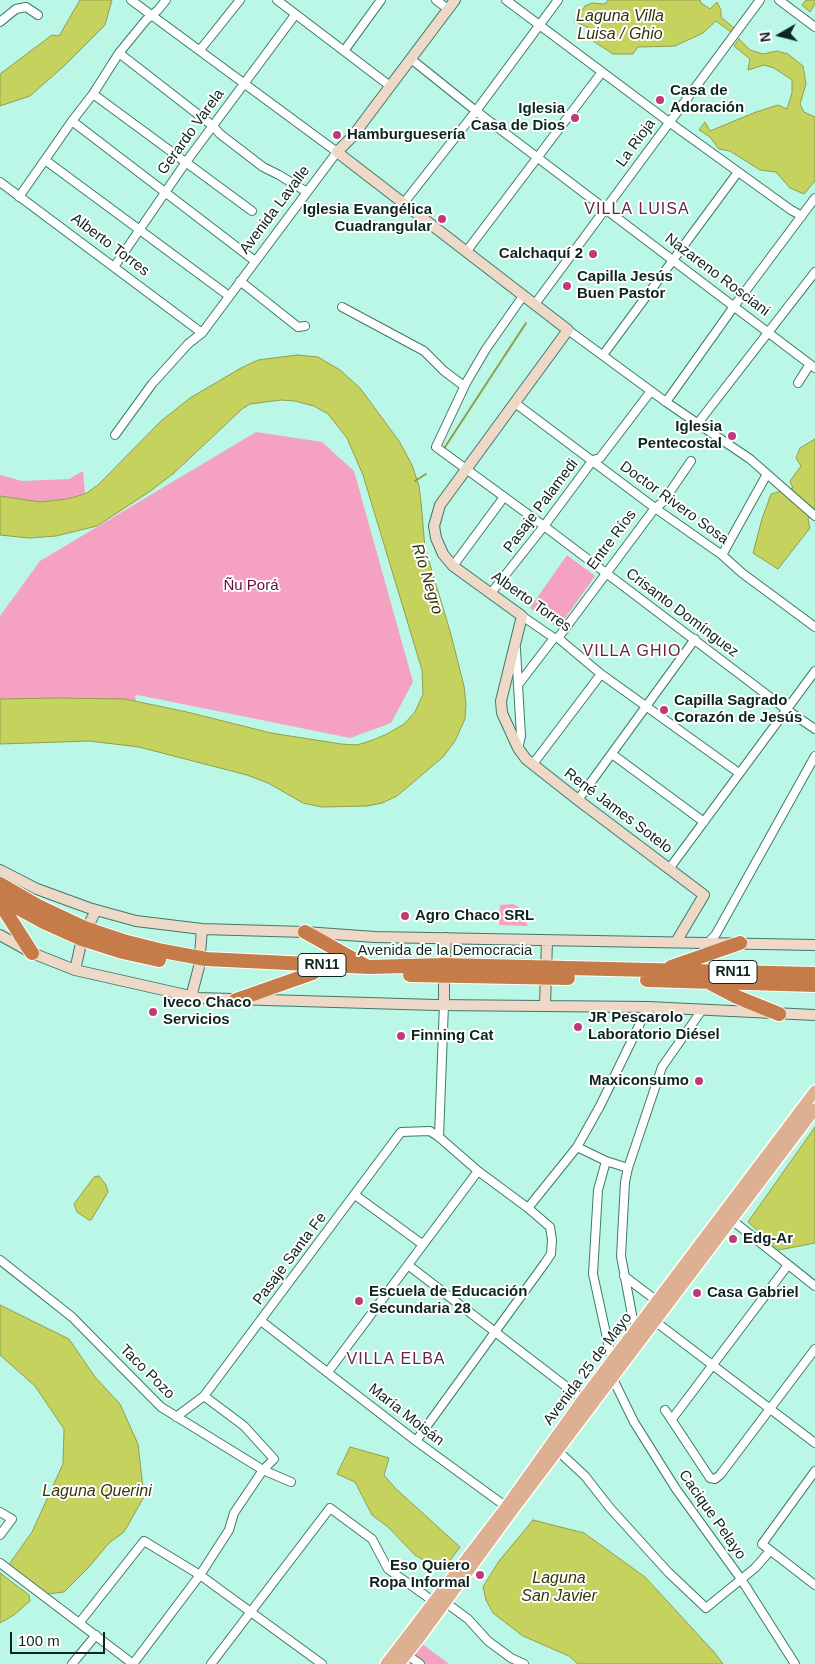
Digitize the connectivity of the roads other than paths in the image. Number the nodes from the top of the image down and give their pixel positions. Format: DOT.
graph roads {
  1 [pos="131,0"];
  2 [pos="166,0"];
  3 [pos="240,0"];
  4 [pos="277,0"];
  5 [pos="381,0"];
  6 [pos="436,0"];
  7 [pos="455,0"];
  8 [pos="506,0"];
  9 [pos="558,0"];
  10 [pos="760,0"];
  11 [pos="779,0"];
  12 [pos="448,9"];
  13 [pos="295,14"];
  14 [pos="38,16"];
  15 [pos="152,16"];
  16 [pos="0,22"];
  17 [pos="539,25"];
  18 [pos="815,27"];
  19 [pos="200,50"];
  20 [pos="344,51"];
  21 [pos="119,52"];
  22 [pos="411,59"];
  23 [pos="602,72"];
  24 [pos="244,82"];
  25 [pos="390,86"];
  26 [pos="93,94"];
  27 [pos="476,110"];
  28 [pos="72,121"];
  29 [pos="670,122"];
  30 [pos="213,126"];
  31 [pos="337,152"];
  32 [pos="537,157"];
  33 [pos="45,160"];
  34 [pos="186,162"];
  35 [pos="738,172"];
  36 [pos="0,182"];
  37 [pos="307,192"];
  38 [pos="165,193"];
  39 [pos="19,197"];
  40 [pos="815,198"];
  41 [pos="404,204"];
  42 [pos="606,209"];
  43 [pos="252,211"];
  44 [pos="802,216"];
  45 [pos="140,230"];
  46 [pos="466,252"];
  47 [pos="673,258"];
  48 [pos="255,261"];
  49 [pos="114,267"];
  50 [pos="815,272"];
  51 [pos="240,282"];
  52 [pos="229,296"];
  53 [pos="523,296"];
  54 [pos="535,304"];
  55 [pos="735,305"];
  56 [pos="342,307"];
  57 [pos="302,326"];
  58 [pos="568,330"];
  59 [pos="768,331"];
  60 [pos="202,333"];
  61 [pos="603,355"];
  62 [pos="813,366"];
  63 [pos="798,383"];
  64 [pos="464,386"];
  65 [pos="651,391"];
  66 [pos="666,402"];
  67 [pos="515,403"];
  68 [pos="698,423"];
  69 [pos="115,435"];
  70 [pos="593,460"];
  71 [pos="691,461"];
  72 [pos="466,469"];
  73 [pos="767,474"];
  74 [pos="504,496"];
  75 [pos="655,508"];
  76 [pos="815,516"];
  77 [pos="544,526"];
  78 [pos="722,555"];
  79 [pos="453,566"];
  80 [pos="606,574"];
  81 [pos="492,593"];
  82 [pos="522,616"];
  83 [pos="815,627"];
  84 [pos="556,638"];
  85 [pos="695,640"];
  86 [pos="516,641"];
  87 [pos="815,671"];
  88 [pos="600,674"];
  89 [pos="518,685"];
  90 [pos="647,706"];
  91 [pos="787,710"];
  92 [pos="815,729"];
  93 [pos="518,748"];
  94 [pos="612,754"];
  95 [pos="815,756"];
  96 [pos="533,764"];
  97 [pos="739,773"];
  98 [pos="578,800"];
  99 [pos="704,822"];
  100 [pos="669,869"];
  101 [pos="0,870"];
  102 [pos="0,884"];
  103 [pos="0,898"];
  104 [pos="0,904"];
  105 [pos="96,910"];
  106 [pos="202,929"];
  107 [pos="305,932"];
  108 [pos="85,934"];
  109 [pos="0,935"];
  110 [pos="446,938"];
  111 [pos="547,941"];
  112 [pos="676,942"];
  113 [pos="708,943"];
  114 [pos="740,943"];
  115 [pos="815,945"];
  116 [pos="32,953"];
  117 [pos="199,962"];
  118 [pos="368,967"];
  119 [pos="75,970"];
  120 [pos="444,970"];
  121 [pos="651,970"];
  122 [pos="547,972"];
  123 [pos="313,973"];
  124 [pos="815,974"];
  125 [pos="707,981"];
  126 [pos="815,984"];
  127 [pos="191,997"];
  128 [pos="236,1000"];
  129 [pos="444,1004"];
  130 [pos="545,1005"];
  131 [pos="648,1007"];
  132 [pos="702,1010"];
  133 [pos="779,1014"];
  134 [pos="815,1016"];
  135 [pos="815,1091"];
  136 [pos="815,1109"];
  137 [pos="439,1137"];
  138 [pos="577,1146"];
  139 [pos="606,1161"];
  140 [pos="628,1168"];
  141 [pos="478,1171"];
  142 [pos="355,1195"];
  143 [pos="528,1208"];
  144 [pos="723,1213"];
  145 [pos="732,1221"];
  146 [pos="422,1244"];
  147 [pos="0,1260"];
  148 [pos="408,1265"];
  149 [pos="788,1266"];
  150 [pos="624,1276"];
  151 [pos="815,1286"];
  152 [pos="657,1301"];
  153 [pos="651,1318"];
  154 [pos="261,1321"];
  155 [pos="639,1326"];
  156 [pos="494,1333"];
  157 [pos="815,1349"];
  158 [pos="612,1361"];
  159 [pos="713,1366"];
  160 [pos="328,1372"];
  161 [pos="613,1378"];
  162 [pos="204,1396"];
  163 [pos="587,1403"];
  164 [pos="665,1410"];
  165 [pos="770,1410"];
  166 [pos="176,1417"];
  167 [pos="672,1419"];
  168 [pos="416,1441"];
  169 [pos="815,1443"];
  170 [pos="558,1452"];
  171 [pos="263,1470"];
  172 [pos="815,1471"];
  173 [pos="290,1482"];
  174 [pos="509,1509"];
  175 [pos="0,1512"];
  176 [pos="0,1535"];
  177 [pos="770,1551"];
  178 [pos="0,1563"];
  179 [pos="200,1575"];
  180 [pos="741,1580"];
  181 [pos="815,1585"];
  182 [pos="439,1601"];
  183 [pos="250,1612"];
  184 [pos="80,1622"];
  185 [pos="96,1635"];
  186 [pos="406,1654"];
  187 [pos="72,1664"];
  188 [pos="133,1664"];
  189 [pos="211,1664"];
  190 [pos="322,1664"];
  191 [pos="386,1664"];
  192 [pos="399,1664"];
  193 [pos="420,1664"];
  194 [pos="524,1664"];
  195 [pos="795,1664"];
  1 -- 15 [label="street"];
  2 -- 15 [label="street"];
  3 -- 19 [label="street"];
  4 -- 13 [label="street"];
  5 -- 20 [label="street"];
  6 -- 12 [label="street"];
  7 -- 12 [label="street, Avenida Lavalle"];
  8 -- 17 [label="street"];
  9 -- 17 [label="street"];
  10 -- 29 [label="street, La Rioja"];
  11 -- 18 [label="street"];
  12 -- 22 [label="street, Avenida Lavalle"];
  13 -- 20 [label="street"];
  13 -- 24 [label="street, Gerardo Varela"];
  14 -- 16 [label="street"];
  15 -- 19 [label="street"];
  15 -- 21 [label="street"];
  17 -- 23 [label="street"];
  17 -- 27 [label="street"];
  19 -- 24 [label="street"];
  20 -- 25 [label="street"];
  21 -- 26 [label="street"];
  21 -- 30 [label="street"];
  22 -- 25 [label="street, Avenida Lavalle"];
  22 -- 27 [label="street, Nazareno Rosciani"];
  23 -- 29 [label="street"];
  23 -- 32 [label="street"];
  24 -- 30 [label="street, Gerardo Varela"];
  24 -- 31 [label="street"];
  25 -- 31 [label="street, Avenida Lavalle"];
  26 -- 28 [label="street"];
  26 -- 34 [label="street"];
  27 -- 32 [label="street, Nazareno Rosciani"];
  27 -- 41 [label="street"];
  28 -- 33 [label="street"];
  28 -- 38 [label="street"];
  29 -- 35 [label="street"];
  29 -- 42 [label="street, La Rioja"];
  30 -- 34 [label="street, Gerardo Varela"];
  30 -- 37 [label="street"];
  31 -- 37 [label="street, Avenida Lavalle"];
  31 -- 41 [label="street"];
  32 -- 42 [label="street, Nazareno Rosciani"];
  32 -- 46 [label="street"];
  33 -- 39 [label="street"];
  33 -- 45 [label="street"];
  34 -- 38 [label="street, Gerardo Varela"];
  34 -- 43 [label="street"];
  35 -- 44 [label="street"];
  35 -- 47 [label="street"];
  36 -- 39 [label="street, Alberto Torres"];
  37 -- 48 [label="street, Avenida Lavalle"];
  38 -- 45 [label="street, Gerardo Varela"];
  38 -- 48 [label="street"];
  39 -- 49 [label="street, Alberto Torres"];
  40 -- 44 [label="street"];
  41 -- 46 [label="street"];
  42 -- 47 [label="street, Nazareno Rosciani"];
  42 -- 54 [label="street, La Rioja"];
  44 -- 55 [label="street"];
  45 -- 49 [label="street, Gerardo Varela"];
  45 -- 52 [label="street"];
  46 -- 53 [label="street"];
  47 -- 55 [label="street, Nazareno Rosciani"];
  47 -- 61 [label="street"];
  48 -- 51 [label="street, Avenida Lavalle"];
  49 -- 60 [label="street, Alberto Torres"];
  50 -- 59 [label="street"];
  51 -- 52 [label="street, Avenida Lavalle"];
  51 -- 57 [label="street"];
  52 -- 60 [label="street, Avenida Lavalle"];
  53 -- 54 [label="street"];
  53 -- 64 [label="street"];
  54 -- 58 [label="street"];
  55 -- 59 [label="street, Nazareno Rosciani"];
  55 -- 66 [label="street"];
  56 -- 64 [label="street"];
  58 -- 61 [label="street"];
  58 -- 67 [label="street"];
  59 -- 62 [label="street, Nazareno Rosciani"];
  59 -- 68 [label="street"];
  60 -- 69 [label="street, Avenida Lavalle"];
  61 -- 65 [label="street"];
  62 -- 63 [label="street"];
  64 -- 72 [label="street, Crisanto Domínguez"];
  65 -- 66 [label="street"];
  65 -- 70 [label="street, Pasaje Palamedi"];
  66 -- 68 [label="street"];
  67 -- 70 [label="street, Doctor Rivero Sosa"];
  67 -- 72 [label="street"];
  68 -- 73 [label="street"];
  70 -- 75 [label="street, Doctor Rivero Sosa"];
  70 -- 77 [label="street, Pasaje Palamedi"];
  71 -- 75 [label="street, Entre Ríos"];
  72 -- 74 [label="street, Crisanto Domínguez"];
  72 -- 79 [label="street, Alberto Torres"];
  73 -- 76 [label="street"];
  73 -- 78 [label="street"];
  74 -- 77 [label="street, Crisanto Domínguez"];
  74 -- 79 [label="street"];
  75 -- 78 [label="street, Doctor Rivero Sosa"];
  75 -- 80 [label="street, Entre Ríos"];
  77 -- 80 [label="street, Crisanto Domínguez"];
  77 -- 81 [label="street, Pasaje Palamedi"];
  78 -- 83 [label="street, Doctor Rivero Sosa"];
  79 -- 81 [label="street, Alberto Torres"];
  80 -- 84 [label="street, Entre Ríos"];
  80 -- 85 [label="street, Crisanto Domínguez"];
  81 -- 82 [label="street, Alberto Torres"];
  82 -- 84 [label="street, Alberto Torres"];
  82 -- 86 [label="street"];
  84 -- 88 [label="street, Alberto Torres"];
  84 -- 89 [label="street, Entre Ríos"];
  85 -- 90 [label="street"];
  85 -- 91 [label="street, Crisanto Domínguez"];
  86 -- 89 [label="street"];
  86 -- 93 [label="street"];
  87 -- 91 [label="street"];
  88 -- 90 [label="street, Alberto Torres"];
  88 -- 96 [label="street"];
  89 -- 93 [label="street"];
  90 -- 94 [label="street"];
  90 -- 97 [label="street, Alberto Torres"];
  91 -- 92 [label="street, Crisanto Domínguez"];
  91 -- 97 [label="street"];
  93 -- 96 [label="street, René James Sotelo"];
  94 -- 98 [label="street"];
  94 -- 99 [label="street"];
  95 -- 113 [label="street"];
  96 -- 98 [label="street, René James Sotelo"];
  97 -- 99 [label="street"];
  98 -- 100 [label="street, René James Sotelo"];
  99 -- 100 [label="street"];
  100 -- 112 [label="street, René James Sotelo"];
  101 -- 105 [label="street, Avenida de la Democracia / RN11"];
  102 -- 108 [label="highway, Avenida de la Democracia / RN11"];
  103 -- 108 [label="highway, Avenida de la Democracia / RN11"];
  104 -- 116 [label="highway"];
  105 -- 106 [label="street, Avenida de la Democracia / RN11"];
  105 -- 108 [label="street"];
  106 -- 107 [label="street, Avenida de la Democracia / RN11"];
  106 -- 117 [label="street"];
  107 -- 110 [label="street, Avenida de la Democracia / RN11"];
  107 -- 118 [label="highway"];
  108 -- 117 [label="highway, Avenida de la Democracia / RN11"];
  108 -- 119 [label="street"];
  109 -- 116 [label="street"];
  110 -- 111 [label="street, Avenida de la Democracia / RN11"];
  110 -- 120 [label="street"];
  111 -- 112 [label="street, Avenida de la Democracia / RN11"];
  111 -- 122 [label="street"];
  112 -- 113 [label="street, Avenida de la Democracia / RN11"];
  113 -- 114 [label="street, Avenida de la Democracia / RN11"];
  114 -- 115 [label="street, Avenida de la Democracia / RN11"];
  114 -- 121 [label="highway, RN11"];
  116 -- 119 [label="street"];
  117 -- 118 [label="highway, Avenida de la Democracia / RN11"];
  117 -- 123 [label="highway, Avenida de la Democracia / RN11"];
  117 -- 127 [label="street"];
  118 -- 120 [label="highway, Avenida de la Democracia / RN11"];
  119 -- 127 [label="street"];
  120 -- 122 [label="highway, Avenida de la Democracia / RN11"];
  120 -- 123 [label="highway, Avenida de la Democracia / RN11"];
  120 -- 129 [label="street"];
  121 -- 122 [label="highway, Avenida de la Democracia / RN11"];
  121 -- 124 [label="highway, Avenida de la Democracia / RN11"];
  122 -- 125 [label="highway, Avenida de la Democracia / RN11"];
  122 -- 130 [label="street"];
  123 -- 128 [label="highway"];
  125 -- 126 [label="highway, Avenida de la Democracia / RN11"];
  125 -- 133 [label="highway"];
  127 -- 128 [label="street"];
  128 -- 129 [label="street"];
  129 -- 130 [label="street"];
  129 -- 137 [label="street"];
  130 -- 131 [label="street"];
  131 -- 132 [label="street"];
  131 -- 138 [label="street"];
  132 -- 133 [label="street"];
  132 -- 140 [label="street"];
  133 -- 134 [label="street"];
  135 -- 144 [label="main road, Avenida 25 de Mayo"];
  136 -- 145 [label="main road, Avenida 25 de Mayo"];
  137 -- 141 [label="street"];
  137 -- 142 [label="street, Pasaje Santa Fe"];
  138 -- 139 [label="street"];
  138 -- 143 [label="street"];
  139 -- 140 [label="street"];
  139 -- 158 [label="street"];
  140 -- 150 [label="street"];
  141 -- 143 [label="street"];
  141 -- 146 [label="street"];
  142 -- 146 [label="street"];
  142 -- 154 [label="street, Pasaje Santa Fe"];
  143 -- 156 [label="street"];
  144 -- 145 [label="street"];
  144 -- 152 [label="main road, Avenida 25 de Mayo"];
  145 -- 149 [label="street"];
  145 -- 153 [label="main road, Avenida 25 de Mayo"];
  146 -- 148 [label="street"];
  147 -- 166 [label="street, Taco Pozo"];
  148 -- 156 [label="street"];
  148 -- 160 [label="street"];
  149 -- 151 [label="street"];
  149 -- 159 [label="street"];
  150 -- 152 [label="street"];
  150 -- 155 [label="street"];
  152 -- 153 [label="main road, Avenida 25 de Mayo"];
  153 -- 155 [label="main road, Avenida 25 de Mayo"];
  153 -- 159 [label="street"];
  153 -- 161 [label="main road, Avenida 25 de Mayo"];
  154 -- 160 [label="street, María Moisán"];
  154 -- 162 [label="street, Pasaje Santa Fe"];
  155 -- 158 [label="main road, Avenida 25 de Mayo"];
  156 -- 163 [label="street"];
  156 -- 168 [label="street"];
  157 -- 165 [label="street"];
  158 -- 163 [label="main road, Avenida 25 de Mayo"];
  159 -- 165 [label="street"];
  159 -- 167 [label="street"];
  160 -- 168 [label="street, María Moisán"];
  161 -- 163 [label="main road, Avenida 25 de Mayo"];
  161 -- 180 [label="street, Cacique Pelayo"];
  162 -- 166 [label="street, Pasaje Santa Fe"];
  162 -- 171 [label="street"];
  163 -- 170 [label="main road, Avenida 25 de Mayo"];
  163 -- 174 [label="main road, Avenida 25 de Mayo"];
  164 -- 167 [label="street"];
  165 -- 167 [label="street"];
  165 -- 169 [label="street"];
  166 -- 171 [label="street, Taco Pozo"];
  168 -- 174 [label="street, María Moisán"];
  170 -- 174 [label="main road, Avenida 25 de Mayo"];
  170 -- 180 [label="street"];
  171 -- 173 [label="street, Taco Pozo"];
  171 -- 179 [label="street"];
  172 -- 177 [label="street"];
  174 -- 182 [label="main road, Avenida 25 de Mayo"];
  175 -- 176 [label="street"];
  177 -- 180 [label="street"];
  177 -- 181 [label="street"];
  178 -- 184 [label="street"];
  179 -- 183 [label="street"];
  179 -- 184 [label="street"];
  179 -- 188 [label="street"];
  180 -- 195 [label="street, Cacique Pelayo"];
  182 -- 183 [label="street"];
  182 -- 186 [label="main road, Avenida 25 de Mayo"];
  182 -- 191 [label="main road, Avenida 25 de Mayo"];
  182 -- 194 [label="street"];
  183 -- 189 [label="street"];
  183 -- 190 [label="street"];
  184 -- 185 [label="street"];
  185 -- 187 [label="street"];
  185 -- 188 [label="street"];
  186 -- 192 [label="main road, Avenida 25 de Mayo"];
  186 -- 193 [label="street"];
}
